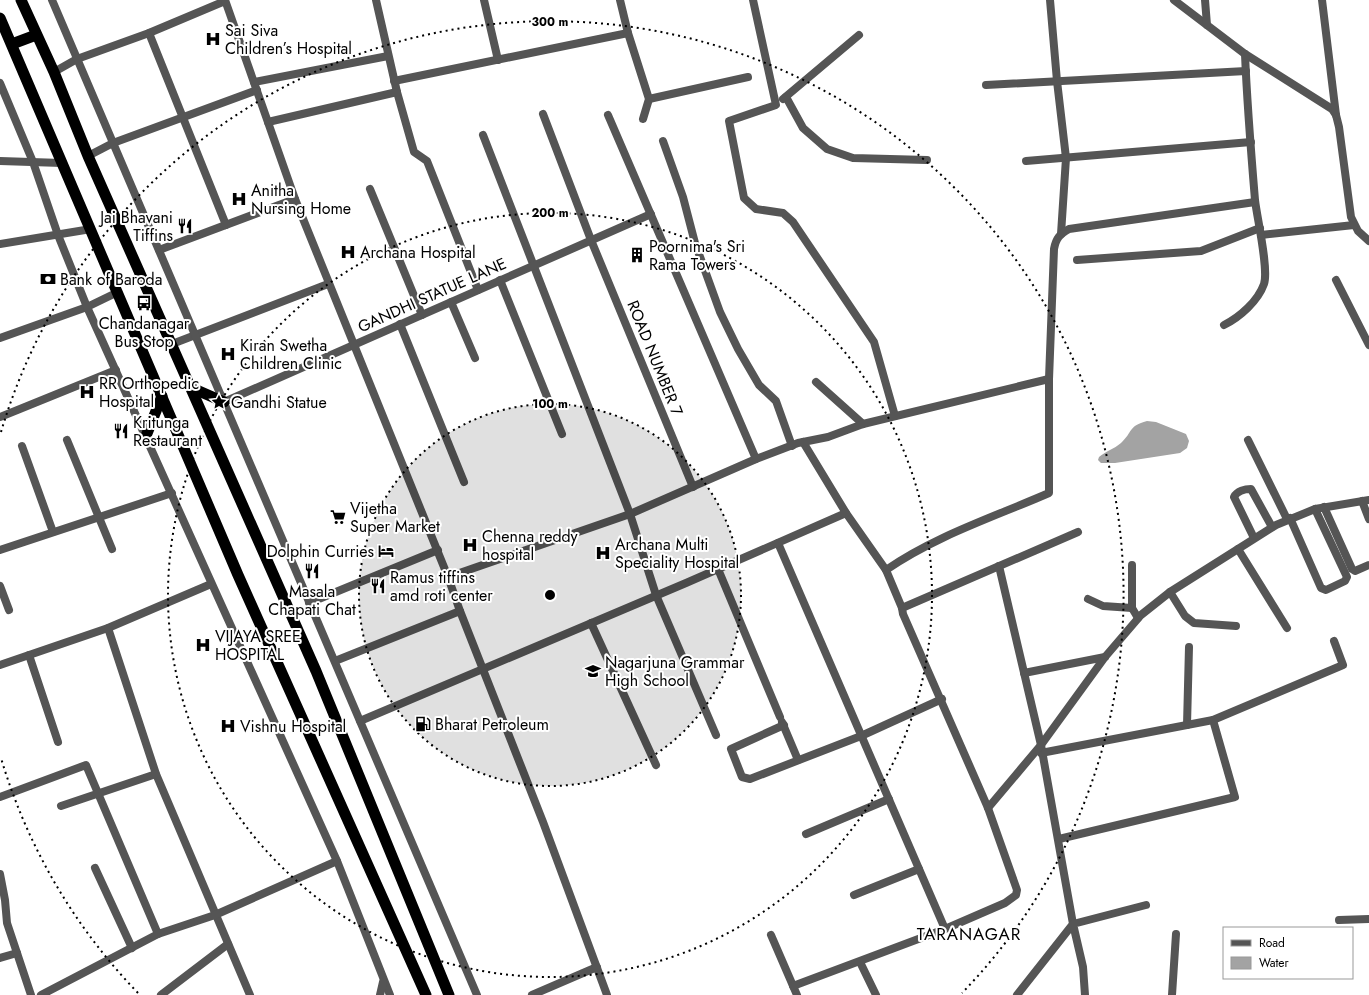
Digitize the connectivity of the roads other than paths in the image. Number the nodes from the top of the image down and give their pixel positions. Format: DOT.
graph roads {
  1 [pos="21,0"];
  2 [pos="52,0"];
  3 [pos="225,0"];
  4 [pos="376,0"];
  5 [pos="484,0"];
  6 [pos="620,0"];
  7 [pos="753,0"];
  8 [pos="1050,0"];
  9 [pos="1174,0"];
  10 [pos="1205,0"];
  11 [pos="1322,0"];
  12 [pos="0,18"];
  13 [pos="1207,25"];
  14 [pos="149,33"];
  15 [pos="628,33"];
  16 [pos="36,35"];
  17 [pos="859,35"];
  18 [pos="12,44"];
  19 [pos="1245,54"];
  20 [pos="388,56"];
  21 [pos="77,59"];
  22 [pos="498,60"];
  23 [pos="1246,70"];
  24 [pos="54,72"];
  25 [pos="748,77"];
  26 [pos="394,81"];
  27 [pos="1057,81"];
  28 [pos="254,82"];
  29 [pos="0,83"];
  30 [pos="986,85"];
  31 [pos="257,90"];
  32 [pos="397,92"];
  33 [pos="786,97"];
  34 [pos="649,99"];
  35 [pos="776,105"];
  36 [pos="543,114"];
  37 [pos="608,115"];
  38 [pos="1336,115"];
  39 [pos="183,117"];
  40 [pos="643,119"];
  41 [pos="268,122"];
  42 [pos="483,134"];
  43 [pos="663,141"];
  44 [pos="1251,142"];
  45 [pos="113,143"];
  46 [pos="88,156"];
  47 [pos="1066,158"];
  48 [pos="927,160"];
  49 [pos="0,161"];
  50 [pos="1026,161"];
  51 [pos="33,162"];
  52 [pos="62,163"];
  53 [pos="370,189"];
  54 [pos="295,199"];
  55 [pos="1255,202"];
  56 [pos="651,214"];
  57 [pos="226,225"];
  58 [pos="1354,225"];
  59 [pos="91,229"];
  60 [pos="1260,232"];
  61 [pos="1061,234"];
  62 [pos="58,235"];
  63 [pos="591,240"];
  64 [pos="1369,241"];
  65 [pos="0,244"];
  66 [pos="158,250"];
  67 [pos="1077,260"];
  68 [pos="532,266"];
  69 [pos="500,280"];
  70 [pos="1336,280"];
  71 [pos="328,284"];
  72 [pos="478,290"];
  73 [pos="118,292"];
  74 [pos="451,302"];
  75 [pos="87,307"];
  76 [pos="422,315"];
  77 [pos="400,324"];
  78 [pos="1224,325"];
  79 [pos="195,334"];
  80 [pos="0,338"];
  81 [pos="172,344"];
  82 [pos="354,344"];
  83 [pos="1369,346"];
  84 [pos="475,358"];
  85 [pos="116,370"];
  86 [pos="1049,379"];
  87 [pos="816,382"];
  88 [pos="192,388"];
  89 [pos="162,396"];
  90 [pos="224,402"];
  91 [pos="895,416"];
  92 [pos="0,417"];
  93 [pos="863,424"];
  94 [pos="562,434"];
  95 [pos="146,436"];
  96 [pos="67,440"];
  97 [pos="1248,440"];
  98 [pos="803,442"];
  99 [pos="22,446"];
  100 [pos="792,446"];
  101 [pos="756,459"];
  102 [pos="464,482"];
  103 [pos="693,487"];
  104 [pos="172,493"];
  105 [pos="1366,501"];
  106 [pos="1324,507"];
  107 [pos="1315,509"];
  108 [pos="846,512"];
  109 [pos="630,514"];
  110 [pos="98,517"];
  111 [pos="1288,518"];
  112 [pos="1369,519"];
  113 [pos="1272,527"];
  114 [pos="53,532"];
  115 [pos="1078,532"];
  116 [pos="1254,538"];
  117 [pos="778,543"];
  118 [pos="112,549"];
  119 [pos="1238,549"];
  120 [pos="0,550"];
  121 [pos="438,550"];
  122 [pos="1132,565"];
  123 [pos="1369,565"];
  124 [pos="999,566"];
  125 [pos="718,569"];
  126 [pos="886,570"];
  127 [pos="448,577"];
  128 [pos="211,584"];
  129 [pos="0,586"];
  130 [pos="1170,592"];
  131 [pos="656,595"];
  132 [pos="1088,600"];
  133 [pos="310,603"];
  134 [pos="902,608"];
  135 [pos="1132,608"];
  136 [pos="9,610"];
  137 [pos="460,611"];
  138 [pos="1138,618"];
  139 [pos="591,623"];
  140 [pos="1236,626"];
  141 [pos="108,628"];
  142 [pos="1287,628"];
  143 [pos="1334,641"];
  144 [pos="1189,647"];
  145 [pos="29,655"];
  146 [pos="1105,658"];
  147 [pos="335,662"];
  148 [pos="0,665"];
  149 [pos="483,668"];
  150 [pos="1024,673"];
  151 [pos="942,699"];
  152 [pos="1213,720"];
  153 [pos="360,721"];
  154 [pos="782,721"];
  155 [pos="1187,725"];
  156 [pos="716,736"];
  157 [pos="861,736"];
  158 [pos="58,742"];
  159 [pos="1041,749"];
  160 [pos="798,760"];
  161 [pos="656,765"];
  162 [pos="156,774"];
  163 [pos="96,794"];
  164 [pos="0,798"];
  165 [pos="889,799"];
  166 [pos="61,806"];
  167 [pos="988,808"];
  168 [pos="806,834"];
  169 [pos="1059,839"];
  170 [pos="337,861"];
  171 [pos="96,868"];
  172 [pos="919,869"];
  173 [pos="0,874"];
  174 [pos="854,895"];
  175 [pos="3,901"];
  176 [pos="1146,905"];
  177 [pos="215,915"];
  178 [pos="1369,919"];
  179 [pos="1339,920"];
  180 [pos="1073,924"];
  181 [pos="945,929"];
  182 [pos="158,934"];
  183 [pos="1176,934"];
  184 [pos="771,936"];
  185 [pos="228,944"];
  186 [pos="132,948"];
  187 [pos="16,953"];
  188 [pos="0,958"];
  189 [pos="860,962"];
  190 [pos="597,968"];
  191 [pos="383,982"];
  192 [pos="793,986"];
  193 [pos="31,995"];
  194 [pos="41,995"];
  195 [pos="161,995"];
  196 [pos="250,995"];
  197 [pos="380,995"];
  198 [pos="390,995"];
  199 [pos="426,995"];
  200 [pos="449,995"];
  201 [pos="477,995"];
  202 [pos="532,995"];
  203 [pos="607,995"];
  204 [pos="797,995"];
  205 [pos="876,995"];
  206 [pos="1017,995"];
  207 [pos="1085,995"];
  208 [pos="1172,995"];
  1 -- 16 [label="highway"];
  2 -- 21 [label="street"];
  3 -- 14 [label="street"];
  3 -- 28 [label="street"];
  4 -- 20 [label="street"];
  5 -- 22 [label="street"];
  6 -- 15 [label="street"];
  7 -- 35 [label="street"];
  8 -- 27 [label="street"];
  9 -- 13 [label="street"];
  10 -- 13 [label="street"];
  11 -- 38 [label="street"];
  12 -- 18 [label="highway"];
  13 -- 19 [label="street"];
  14 -- 21 [label="street"];
  14 -- 39 [label="street"];
  15 -- 22 [label="street"];
  15 -- 34 [label="street"];
  16 -- 18 [label="highway"];
  16 -- 24 [label="highway"];
  17 -- 33 [label="street"];
  18 -- 52 [label="highway"];
  19 -- 23 [label="street"];
  19 -- 38 [label="street"];
  20 -- 26 [label="street"];
  20 -- 28 [label="street"];
  21 -- 24 [label="street"];
  21 -- 45 [label="street"];
  22 -- 26 [label="street"];
  23 -- 27 [label="street"];
  23 -- 44 [label="street"];
  24 -- 46 [label="highway"];
  25 -- 34 [label="street"];
  26 -- 32 [label="street"];
  27 -- 30 [label="street"];
  27 -- 47 [label="street"];
  28 -- 31 [label="street"];
  29 -- 51 [label="street"];
  31 -- 39 [label="street"];
  31 -- 41 [label="street"];
  32 -- 41 [label="street"];
  32 -- 72 [label="street"];
  33 -- 35 [label="street"];
  33 -- 48 [label="street"];
  34 -- 40 [label="street"];
  35 -- 91 [label="street"];
  36 -- 63 [label="street, ROAD NUMBER 7"];
  37 -- 56 [label="street"];
  38 -- 58 [label="street"];
  39 -- 45 [label="street"];
  39 -- 57 [label="street"];
  41 -- 54 [label="street"];
  42 -- 68 [label="street"];
  43 -- 100 [label="street"];
  44 -- 47 [label="street"];
  44 -- 55 [label="street"];
  45 -- 46 [label="street"];
  45 -- 66 [label="street"];
  46 -- 81 [label="highway"];
  47 -- 50 [label="street"];
  47 -- 61 [label="street"];
  49 -- 51 [label="street"];
  51 -- 52 [label="street"];
  51 -- 62 [label="street"];
  52 -- 59 [label="highway"];
  53 -- 76 [label="street"];
  54 -- 57 [label="street"];
  54 -- 71 [label="street"];
  55 -- 60 [label="street"];
  55 -- 61 [label="street"];
  56 -- 63 [label="street, GANDHI STATUE LANE"];
  56 -- 101 [label="street"];
  57 -- 66 [label="street"];
  58 -- 60 [label="street"];
  58 -- 64 [label="street"];
  59 -- 62 [label="street"];
  59 -- 73 [label="highway"];
  60 -- 67 [label="street"];
  60 -- 78 [label="street"];
  61 -- 86 [label="street"];
  62 -- 65 [label="street"];
  62 -- 75 [label="street"];
  63 -- 68 [label="street, GANDHI STATUE LANE"];
  63 -- 103 [label="street, ROAD NUMBER 7"];
  66 -- 79 [label="street"];
  68 -- 69 [label="street, GANDHI STATUE LANE"];
  68 -- 109 [label="street"];
  69 -- 72 [label="street, GANDHI STATUE LANE"];
  69 -- 94 [label="street"];
  70 -- 83 [label="street"];
  71 -- 79 [label="street"];
  71 -- 82 [label="street"];
  72 -- 74 [label="street, GANDHI STATUE LANE"];
  73 -- 75 [label="street"];
  73 -- 89 [label="highway"];
  74 -- 76 [label="street, GANDHI STATUE LANE"];
  74 -- 84 [label="street"];
  75 -- 80 [label="street"];
  75 -- 85 [label="street"];
  76 -- 77 [label="street, GANDHI STATUE LANE"];
  77 -- 82 [label="street, GANDHI STATUE LANE"];
  77 -- 102 [label="street"];
  79 -- 81 [label="street"];
  79 -- 90 [label="street"];
  81 -- 88 [label="highway"];
  82 -- 90 [label="street, GANDHI STATUE LANE"];
  82 -- 121 [label="street"];
  85 -- 92 [label="street"];
  85 -- 95 [label="street"];
  86 -- 91 [label="street"];
  86 -- 126 [label="street"];
  87 -- 93 [label="street"];
  88 -- 90 [label="highway"];
  88 -- 200 [label="highway"];
  89 -- 95 [label="highway"];
  89 -- 199 [label="highway"];
  90 -- 133 [label="street"];
  91 -- 93 [label="street"];
  93 -- 98 [label="street"];
  95 -- 104 [label="street"];
  96 -- 110 [label="street"];
  97 -- 111 [label="street"];
  98 -- 100 [label="street"];
  98 -- 108 [label="street"];
  99 -- 114 [label="street"];
  100 -- 101 [label="street"];
  101 -- 103 [label="street"];
  103 -- 109 [label="street"];
  104 -- 110 [label="street"];
  104 -- 128 [label="street"];
  105 -- 106 [label="street"];
  105 -- 112 [label="street"];
  106 -- 107 [label="street"];
  106 -- 123 [label="street"];
  107 -- 111 [label="street"];
  107 -- 111 [label="street"];
  108 -- 117 [label="street"];
  108 -- 126 [label="street"];
  109 -- 127 [label="street"];
  109 -- 131 [label="street"];
  110 -- 114 [label="street"];
  110 -- 118 [label="street"];
  111 -- 113 [label="street"];
  113 -- 116 [label="street"];
  113 -- 116 [label="street"];
  114 -- 120 [label="street"];
  115 -- 124 [label="street"];
  116 -- 119 [label="street"];
  117 -- 125 [label="street"];
  117 -- 157 [label="street"];
  119 -- 130 [label="street"];
  119 -- 142 [label="street"];
  121 -- 127 [label="street"];
  121 -- 133 [label="street"];
  122 -- 135 [label="street"];
  124 -- 134 [label="street"];
  124 -- 150 [label="street"];
  125 -- 131 [label="street"];
  125 -- 154 [label="street"];
  126 -- 134 [label="street"];
  127 -- 137 [label="street"];
  128 -- 141 [label="street"];
  128 -- 170 [label="street"];
  129 -- 136 [label="street"];
  130 -- 138 [label="street"];
  130 -- 140 [label="street"];
  131 -- 139 [label="street"];
  131 -- 156 [label="street"];
  132 -- 135 [label="street"];
  133 -- 147 [label="street"];
  134 -- 151 [label="street"];
  135 -- 138 [label="street"];
  137 -- 147 [label="street"];
  137 -- 149 [label="street"];
  138 -- 146 [label="street"];
  139 -- 149 [label="street"];
  139 -- 161 [label="street"];
  141 -- 145 [label="street"];
  141 -- 162 [label="street"];
  143 -- 152 [label="street"];
  144 -- 155 [label="street"];
  145 -- 148 [label="street"];
  145 -- 158 [label="street"];
  146 -- 150 [label="street"];
  146 -- 159 [label="street"];
  147 -- 153 [label="street"];
  149 -- 153 [label="street"];
  149 -- 190 [label="street"];
  150 -- 159 [label="street"];
  151 -- 157 [label="street"];
  151 -- 167 [label="street"];
  152 -- 155 [label="street"];
  152 -- 169 [label="street"];
  153 -- 201 [label="street"];
  154 -- 160 [label="street"];
  154 -- 160 [label="street"];
  155 -- 159 [label="street"];
  157 -- 160 [label="street"];
  157 -- 165 [label="street"];
  159 -- 167 [label="street"];
  159 -- 169 [label="street"];
  162 -- 163 [label="street"];
  162 -- 177 [label="street"];
  163 -- 164 [label="street"];
  163 -- 166 [label="street"];
  163 -- 182 [label="street"];
  165 -- 168 [label="street"];
  165 -- 172 [label="street"];
  167 -- 181 [label="street"];
  169 -- 180 [label="street"];
  170 -- 177 [label="street"];
  170 -- 191 [label="street"];
  171 -- 186 [label="street"];
  172 -- 174 [label="street"];
  172 -- 181 [label="street"];
  173 -- 175 [label="street"];
  175 -- 187 [label="street"];
  176 -- 180 [label="street"];
  177 -- 182 [label="street"];
  177 -- 185 [label="street"];
  178 -- 179 [label="street"];
  180 -- 206 [label="street"];
  180 -- 207 [label="street"];
  181 -- 189 [label="street"];
  182 -- 186 [label="street"];
  183 -- 208 [label="street"];
  184 -- 192 [label="street"];
  185 -- 195 [label="street"];
  185 -- 196 [label="street"];
  186 -- 194 [label="street"];
  187 -- 188 [label="street"];
  187 -- 193 [label="street"];
  189 -- 192 [label="street"];
  189 -- 205 [label="street"];
  190 -- 202 [label="street"];
  190 -- 203 [label="street"];
  191 -- 197 [label="street"];
  191 -- 198 [label="street"];
  192 -- 204 [label="street"];
}
